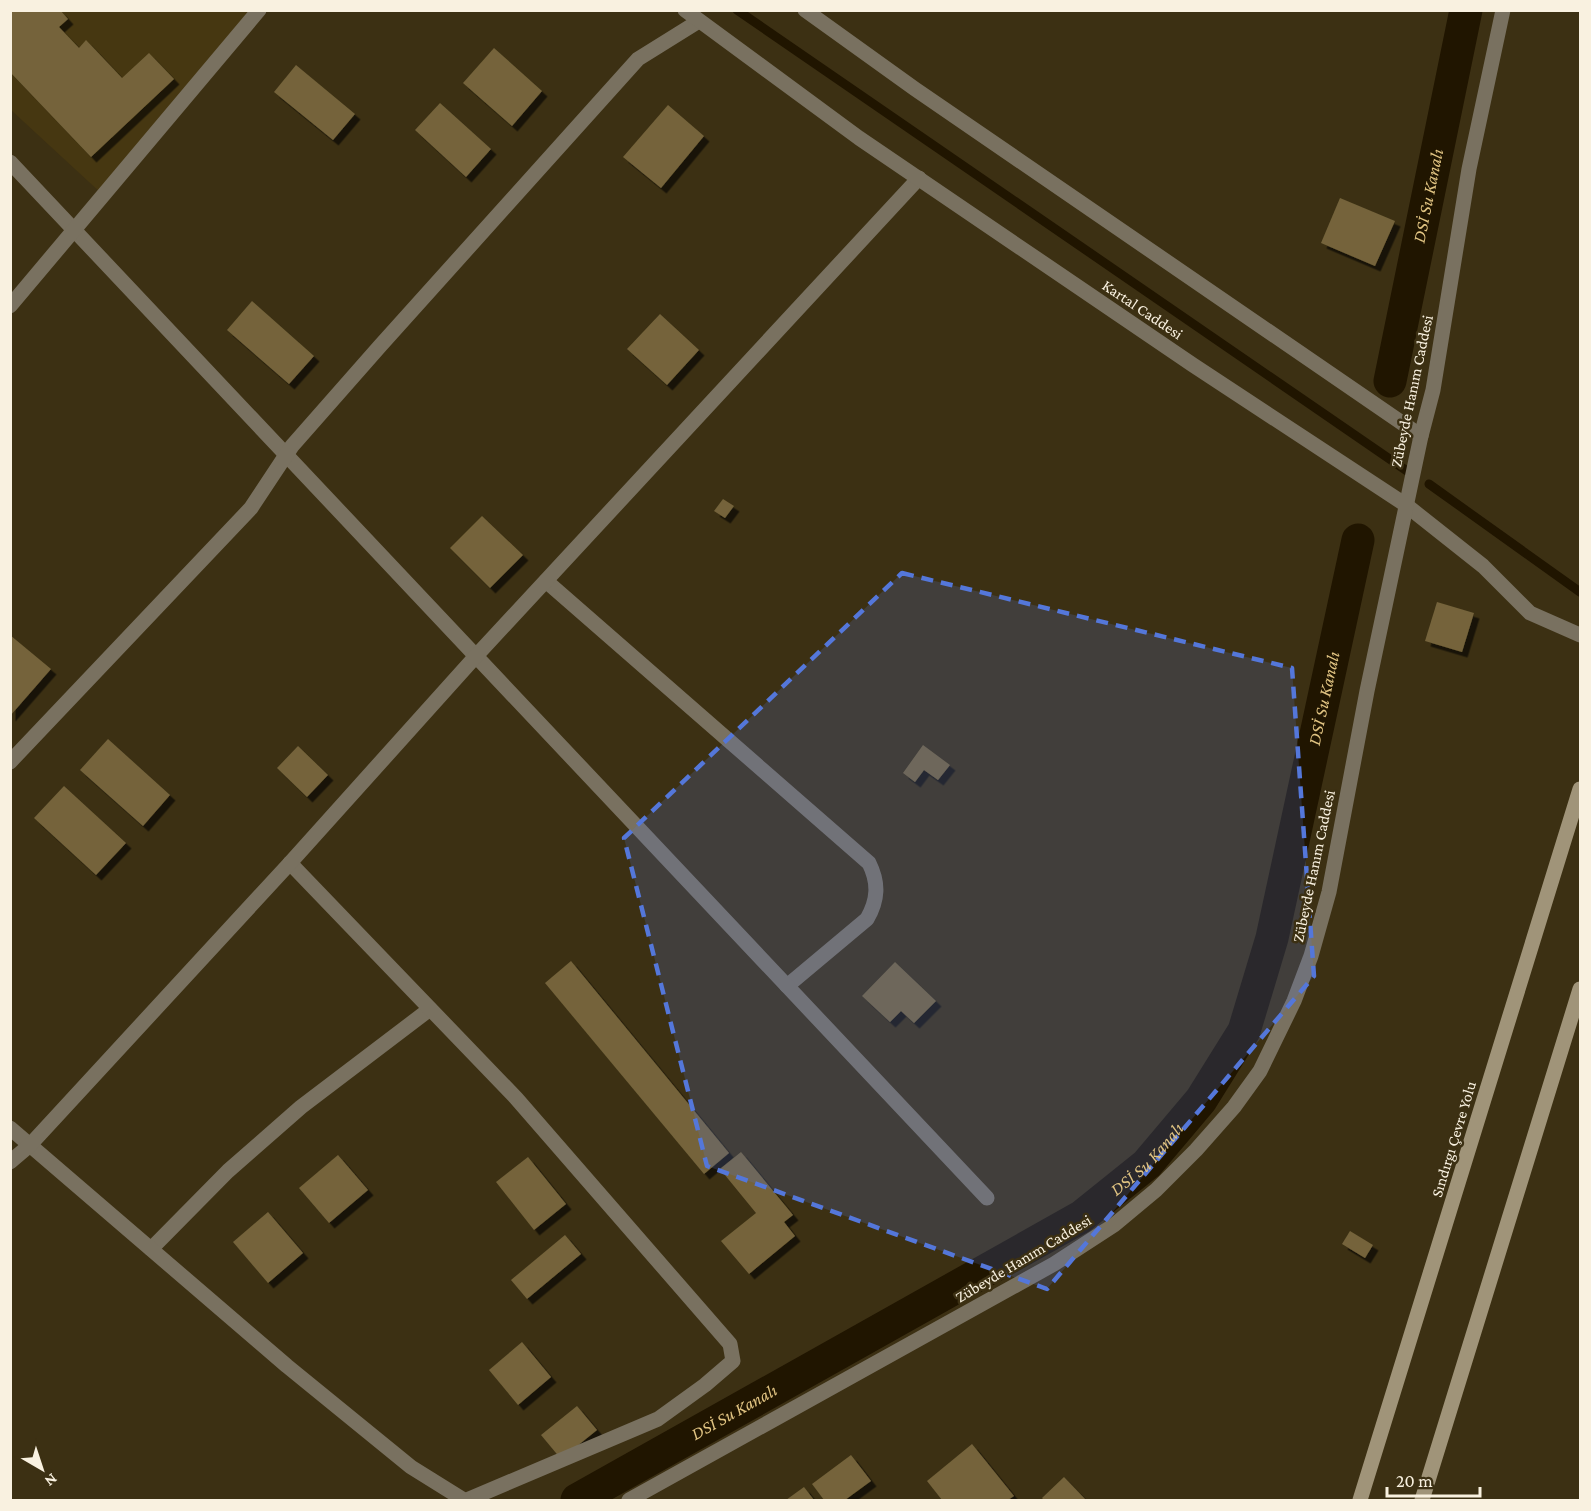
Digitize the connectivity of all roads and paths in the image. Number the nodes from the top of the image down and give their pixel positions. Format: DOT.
graph roads {
  1 [pos="259,10"];
  2 [pos="685,10"];
  3 [pos="805,10"];
  4 [pos="1503,10"];
  5 [pos="699,21"];
  6 [pos="10,162"];
  7 [pos="919,178"];
  8 [pos="74,230"];
  9 [pos="10,306"];
  10 [pos="1421,436"];
  11 [pos="286,455"];
  12 [pos="1406,506"];
  13 [pos="546,581"];
  14 [pos="1580,636"];
  15 [pos="476,656"];
  16 [pos="10,762"];
  17 [pos="1581,789"];
  18 [pos="290,863"];
  19 [pos="787,986"];
  20 [pos="1581,989"];
  21 [pos="430,1009"];
  22 [pos="10,1128"];
  23 [pos="30,1145"];
  24 [pos="10,1162"];
  25 [pos="987,1198"];
  26 [pos="151,1249"];
  27 [pos="466,1500"];
  28 [pos="629,1500"];
  29 [pos="1360,1500"];
  30 [pos="1422,1500"];
  1 -- 8 [label="street"];
  2 -- 5 [label="street, Kartal Caddesi"];
  3 -- 10 [label="street"];
  4 -- 10 [label="street, Zübeyde Hanım Caddesi"];
  5 -- 7 [label="street, Kartal Caddesi"];
  5 -- 11 [label="street"];
  6 -- 8 [label="street"];
  7 -- 12 [label="street, Kartal Caddesi"];
  7 -- 13 [label="street"];
  8 -- 9 [label="street"];
  8 -- 11 [label="street"];
  10 -- 12 [label="street, Zübeyde Hanım Caddesi"];
  11 -- 15 [label="street"];
  11 -- 16 [label="street"];
  12 -- 14 [label="street, Kartal Caddesi"];
  12 -- 28 [label="street, Zübeyde Hanım Caddesi"];
  13 -- 15 [label="street"];
  13 -- 19 [label="street"];
  15 -- 18 [label="street"];
  15 -- 19 [label="street"];
  17 -- 29 [label="main road, Sındırgı Çevre Yolu"];
  18 -- 21 [label="street"];
  18 -- 23 [label="street"];
  19 -- 25 [label="street"];
  20 -- 30 [label="main road"];
  21 -- 26 [label="street"];
  21 -- 27 [label="street"];
  22 -- 23 [label="street"];
  23 -- 24 [label="street"];
  23 -- 26 [label="street"];
  26 -- 27 [label="street"];
}
